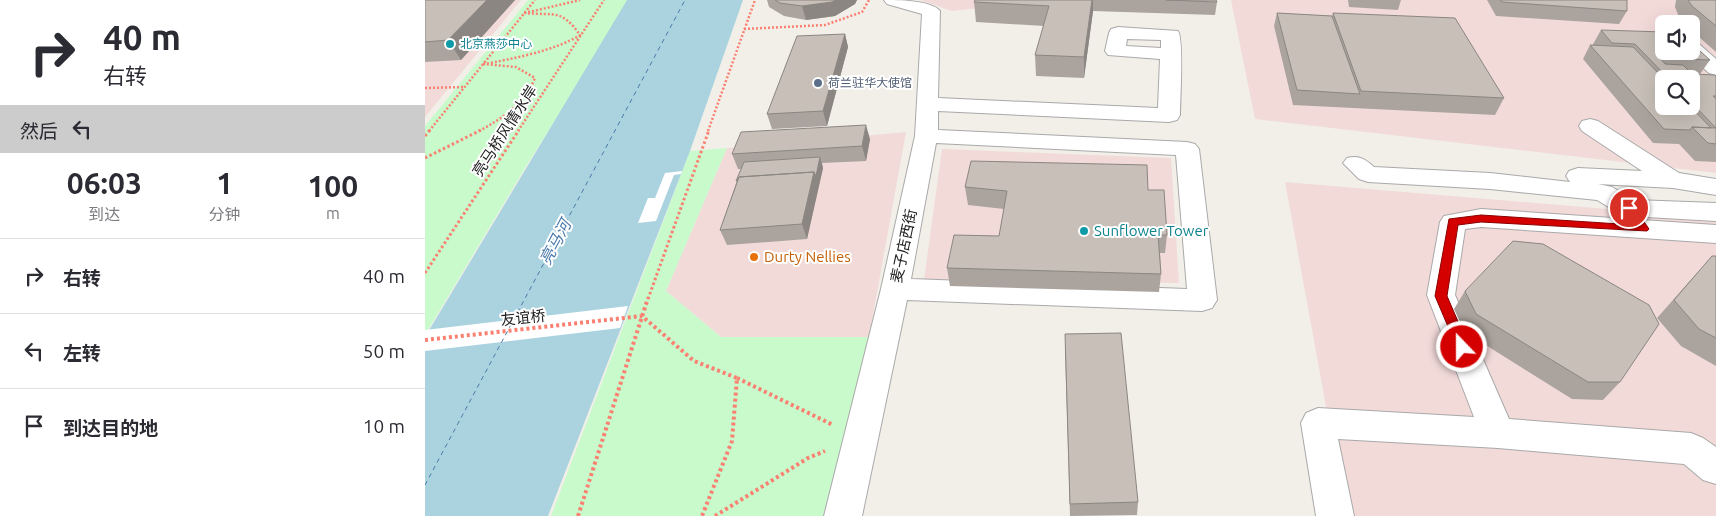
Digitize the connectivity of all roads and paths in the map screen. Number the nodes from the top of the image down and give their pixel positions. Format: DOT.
graph roads {
  1 [pos="535,0"];
  2 [pos="580,0"];
  3 [pos="603,0"];
  4 [pos="755,0"];
  5 [pos="869,0"];
  6 [pos="893,0"];
  7 [pos="939,6"];
  8 [pos="525,12"];
  9 [pos="744,29"];
  10 [pos="580,35"];
  11 [pos="1171,54"];
  12 [pos="1700,55"];
  13 [pos="484,64"];
  14 [pos="1716,69"];
  15 [pos="465,87"];
  16 [pos="425,88"];
  17 [pos="927,104"];
  18 [pos="1590,126"];
  19 [pos="425,136"];
  20 [pos="926,136"];
  21 [pos="425,158"];
  22 [pos="1673,180"];
  23 [pos="1716,187"];
  24 [pos="1716,212"];
  25 [pos="1636,218"];
  26 [pos="1716,234"];
  27 [pos="425,273"];
  28 [pos="895,289"];
  29 [pos="643,316"];
  30 [pos="425,340"];
  31 [pos="737,378"];
  32 [pos="1498,433"];
  33 [pos="861,439"];
  34 [pos="1716,468"];
  35 [pos="578,516"];
  36 [pos="702,516"];
  37 [pos="715,516"];
  38 [pos="843,516"];
  39 [pos="1335,516"];
  1 -- 8 [label="path"];
  2 -- 8 [label="path"];
  3 -- 10 [label="path, 亮马桥风情水岸"];
  4 -- 9 [label="path"];
  5 -- 9 [label="path"];
  6 -- 7 [label="street, 麦子店西街"];
  7 -- 17 [label="street, 麦子店西街"];
  8 -- 10 [label="path"];
  8 -- 13 [label="path"];
  9 -- 29 [label="path"];
  10 -- 13 [label="path"];
  10 -- 27 [label="path, 亮马桥风情水岸"];
  11 -- 17 [label="street"];
  12 -- 14 [label="street"];
  13 -- 15 [label="path"];
  13 -- 21 [label="path"];
  15 -- 16 [label="path"];
  15 -- 19 [label="path"];
  17 -- 20 [label="street, 麦子店西街"];
  18 -- 22 [label="street"];
  20 -- 28 [label="street, 麦子店西街"];
  20 -- 28 [label="street"];
  22 -- 23 [label="street"];
  22 -- 25 [label="street"];
  24 -- 25 [label="street"];
  25 -- 26 [label="street"];
  25 -- 32 [label="street"];
  28 -- 33 [label="street, 麦子店西街"];
  29 -- 30 [label="path, 友谊桥"];
  29 -- 31 [label="path"];
  29 -- 35 [label="path"];
  31 -- 33 [label="path"];
  31 -- 36 [label="path"];
  32 -- 34 [label="street"];
  32 -- 39 [label="street"];
  33 -- 37 [label="path"];
  33 -- 38 [label="street, 麦子店西街"];
}
